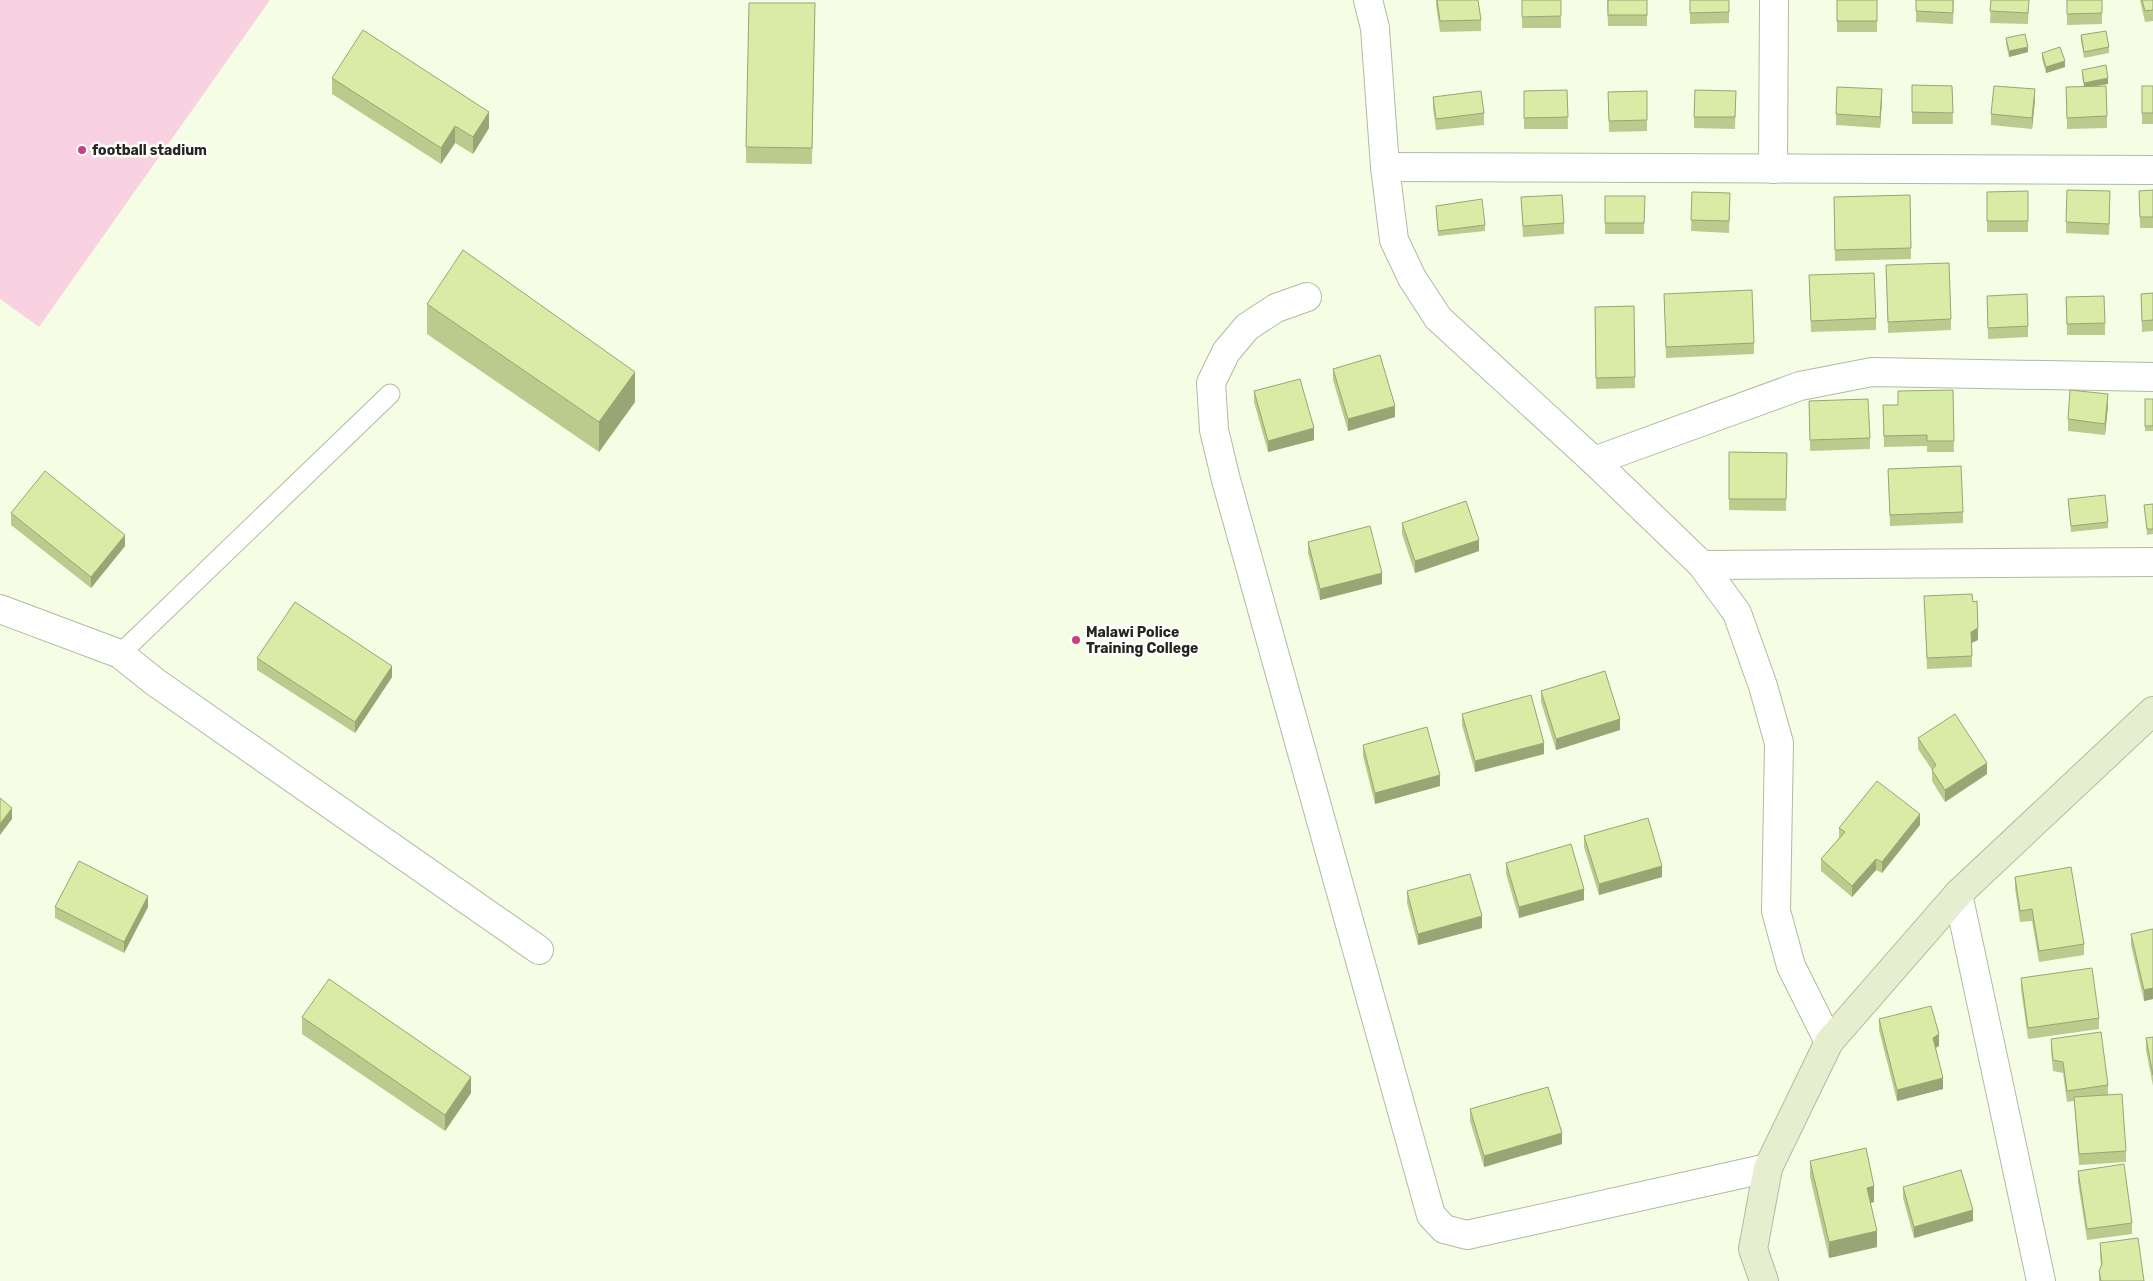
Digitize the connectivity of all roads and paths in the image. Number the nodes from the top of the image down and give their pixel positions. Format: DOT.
graph roads {
  1 [pos="1368,0"];
  2 [pos="1774,0"];
  3 [pos="1385,167"];
  4 [pos="1773,169"];
  5 [pos="2153,170"];
  6 [pos="1307,297"];
  7 [pos="2153,377"];
  8 [pos="390,394"];
  9 [pos="1594,461"];
  10 [pos="2153,562"];
  11 [pos="1702,565"];
  12 [pos="0,608"];
  13 [pos="120,654"];
  14 [pos="2153,711"];
  15 [pos="1958,894"];
  16 [pos="540,950"];
  17 [pos="1829,1042"];
  18 [pos="1768,1168"];
  19 [pos="1764,1281"];
  20 [pos="2041,1281"];
  1 -- 3 [label="street"];
  2 -- 4 [label="street"];
  3 -- 4 [label="street"];
  3 -- 9 [label="street"];
  4 -- 5 [label="street"];
  6 -- 18 [label="street"];
  7 -- 9 [label="street"];
  8 -- 13 [label="lane"];
  9 -- 11 [label="street"];
  10 -- 11 [label="street"];
  11 -- 17 [label="street"];
  12 -- 13 [label="street"];
  13 -- 16 [label="street"];
  14 -- 15 [label="street"];
  15 -- 17 [label="street"];
  15 -- 20 [label="street"];
  17 -- 18 [label="street"];
  18 -- 19 [label="street"];
}
